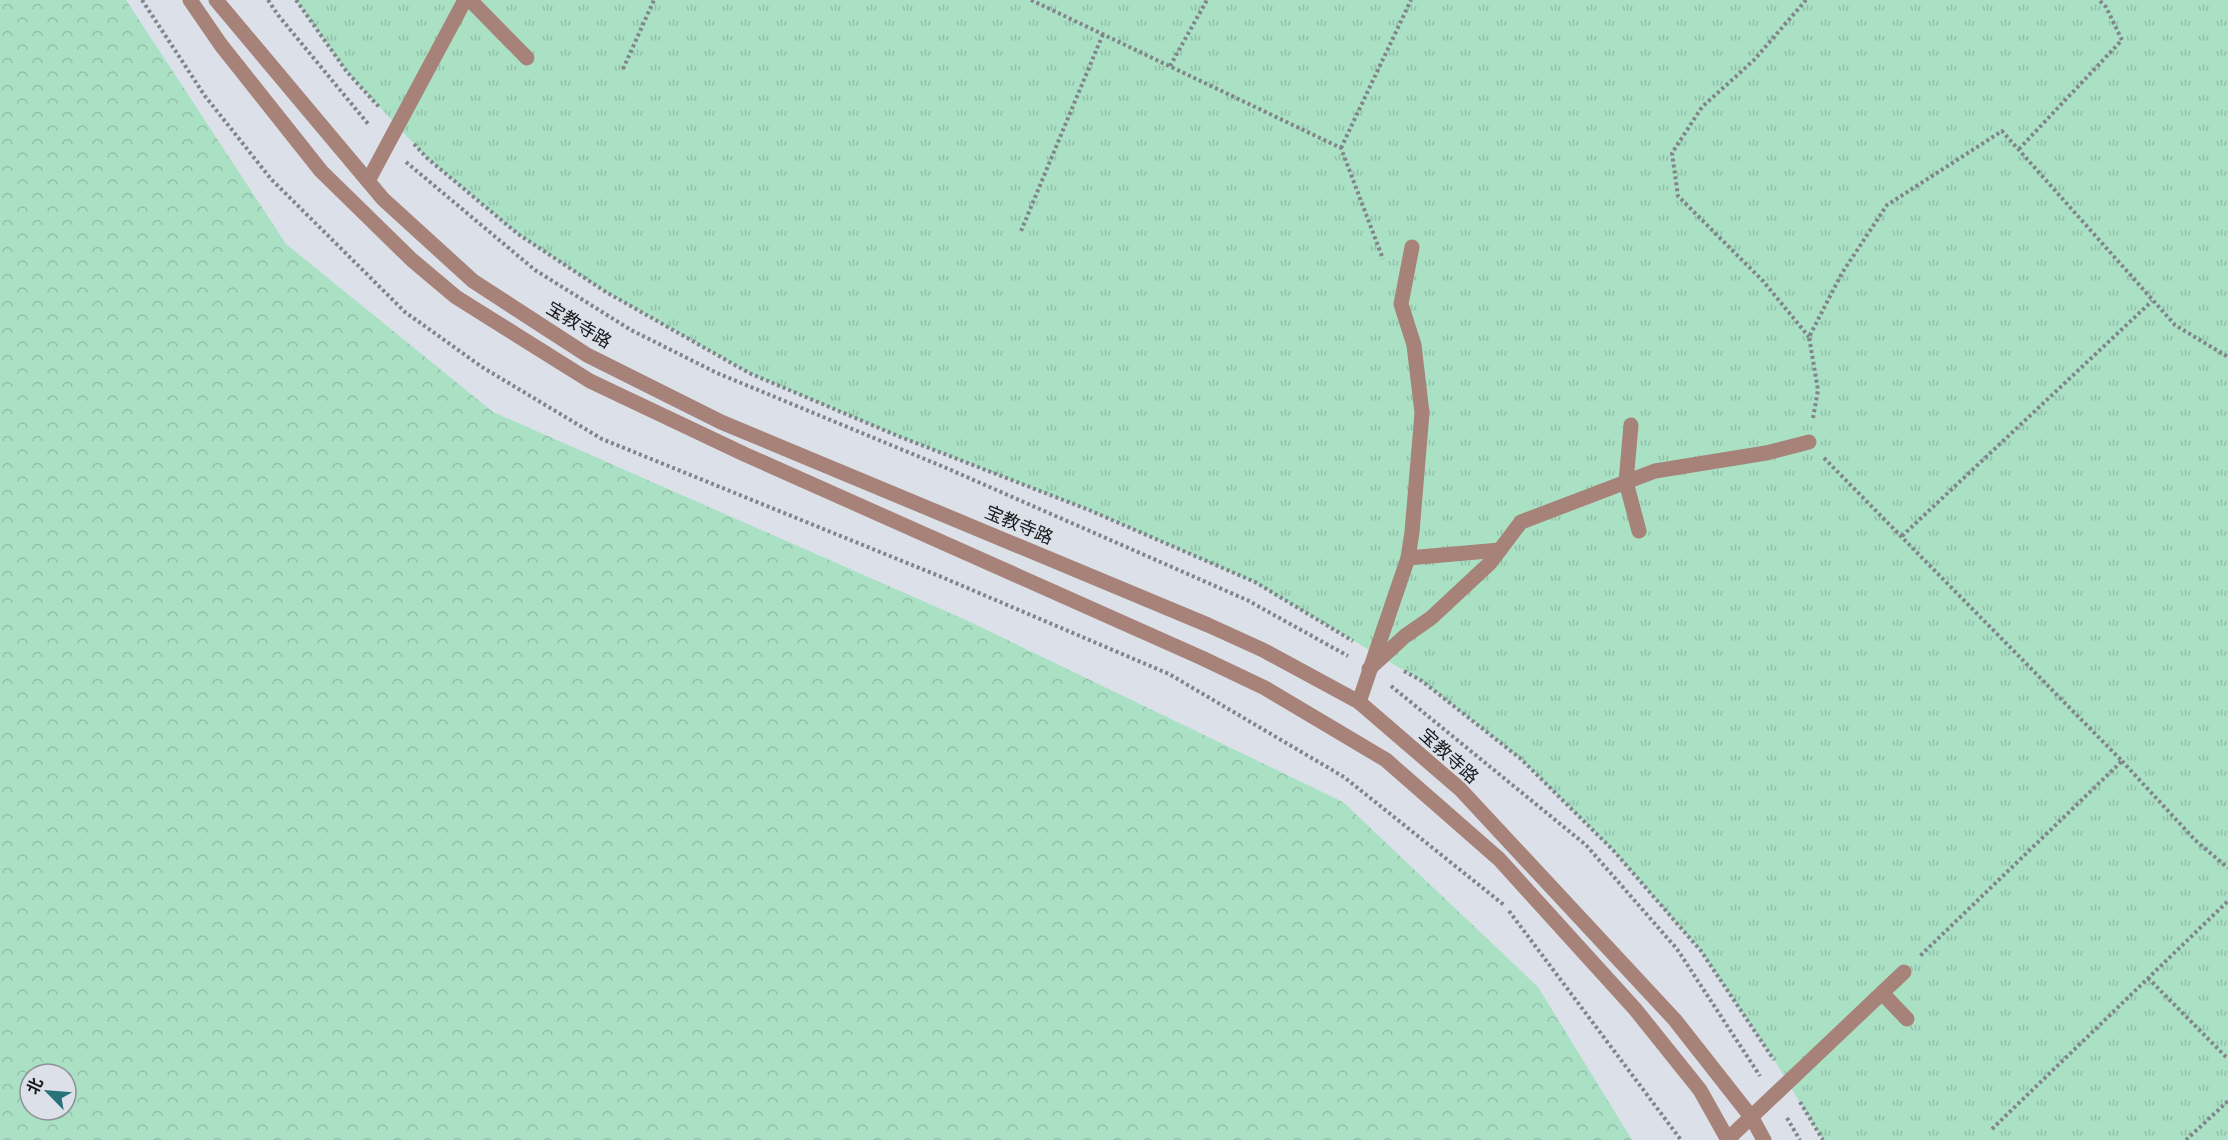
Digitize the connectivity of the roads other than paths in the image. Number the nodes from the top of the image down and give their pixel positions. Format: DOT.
graph roads {
  1 [pos="190,0"];
  2 [pos="216,0"];
  3 [pos="465,0"];
  4 [pos="470,0"];
  5 [pos="527,58"];
  6 [pos="368,181"];
  7 [pos="1412,247"];
  8 [pos="1632,425"];
  9 [pos="1809,442"];
  10 [pos="1626,482"];
  11 [pos="1638,531"];
  12 [pos="1500,550"];
  13 [pos="1408,558"];
  14 [pos="1378,656"];
  15 [pos="1359,702"];
  16 [pos="1904,972"];
  17 [pos="1882,993"];
  18 [pos="1907,1019"];
  19 [pos="1752,1118"];
  20 [pos="1728,1140"];
  21 [pos="1764,1140"];
  1 -- 20 [label="street"];
  2 -- 6 [label="street, 宝教寺路"];
  3 -- 6 [label="street"];
  4 -- 5 [label="street"];
  6 -- 15 [label="street, 宝教寺路"];
  7 -- 13 [label="street"];
  8 -- 10 [label="street"];
  9 -- 10 [label="street"];
  10 -- 11 [label="street"];
  10 -- 12 [label="street"];
  12 -- 13 [label="street"];
  12 -- 14 [label="street"];
  13 -- 14 [label="street"];
  14 -- 15 [label="street"];
  15 -- 19 [label="street, 宝教寺路"];
  16 -- 17 [label="street"];
  17 -- 18 [label="street"];
  17 -- 19 [label="street"];
  19 -- 20 [label="street"];
  19 -- 21 [label="street, 宝教寺路"];
}
